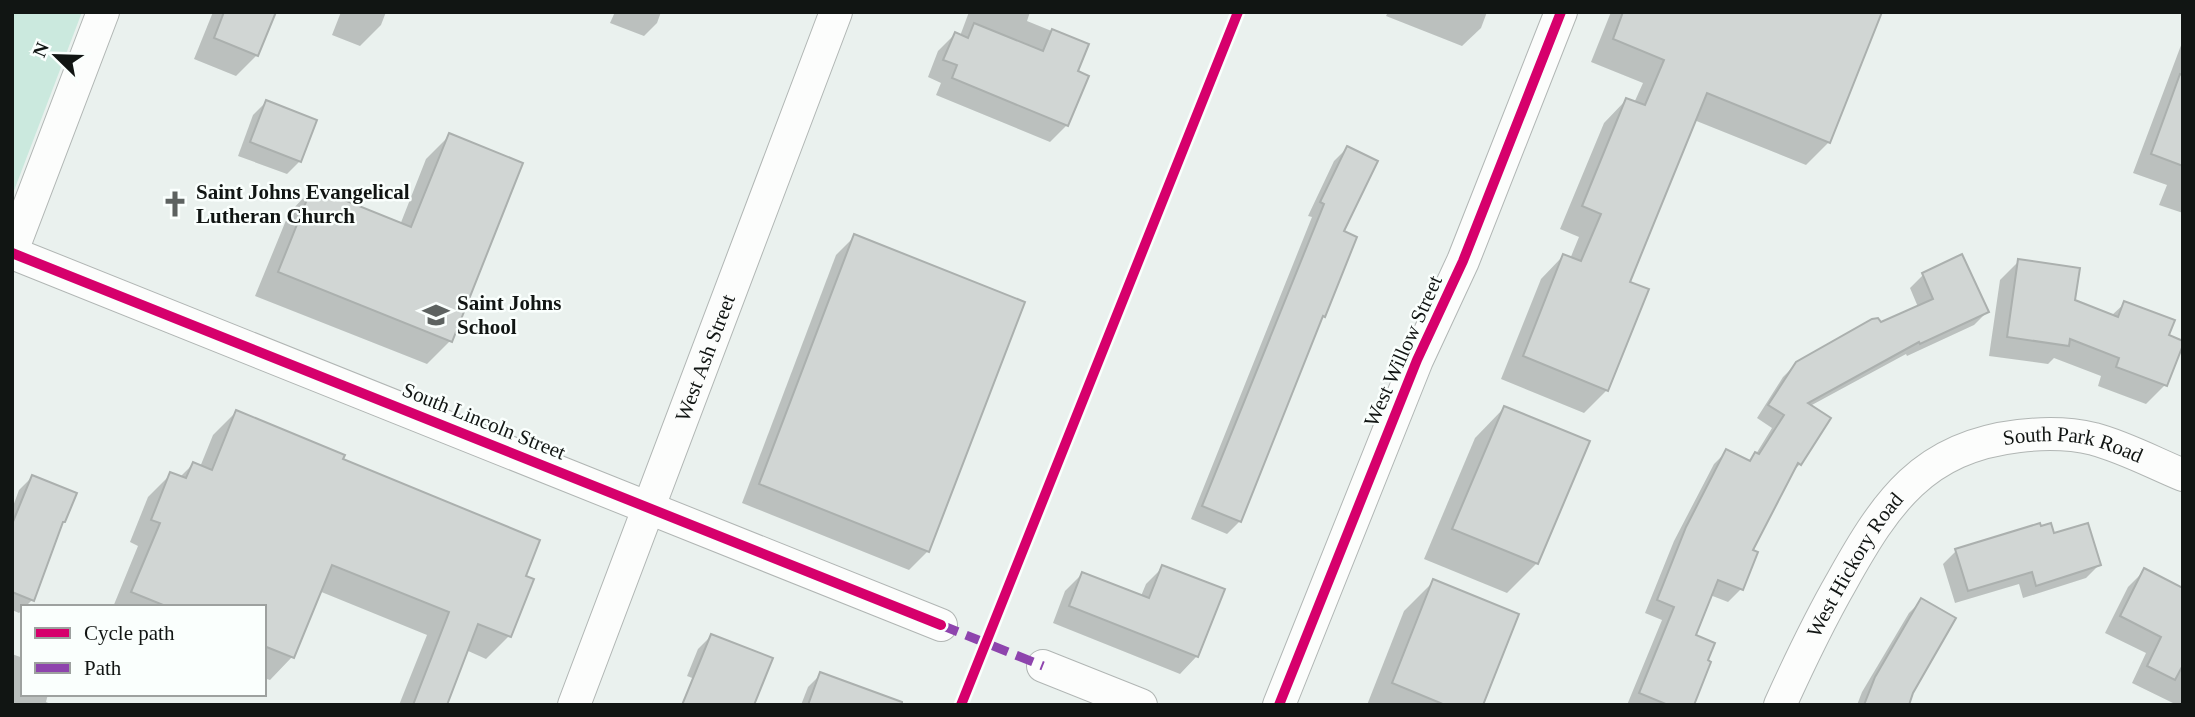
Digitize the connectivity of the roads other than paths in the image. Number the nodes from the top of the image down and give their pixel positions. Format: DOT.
graph roads {
  1 [pos="103,12"];
  2 [pos="836,12"];
  3 [pos="1561,12"];
  4 [pos="12,252"];
  5 [pos="1959,450"];
  6 [pos="2183,475"];
  7 [pos="647,508"];
  8 [pos="941,625"];
  9 [pos="1043,666"];
  10 [pos="574,705"];
  11 [pos="1141,705"];
  12 [pos="1279,705"];
  13 [pos="1780,705"];
  1 -- 4 [label="street"];
  2 -- 7 [label="street, West Ash Street"];
  3 -- 12 [label="street, West Willow Street"];
  4 -- 7 [label="street, South Lincoln Street"];
  5 -- 6 [label="street, South Park Road"];
  5 -- 13 [label="street, West Hickory Road"];
  7 -- 8 [label="street, South Lincoln Street"];
  7 -- 10 [label="street, West Ash Street"];
  9 -- 11 [label="street"];
}
